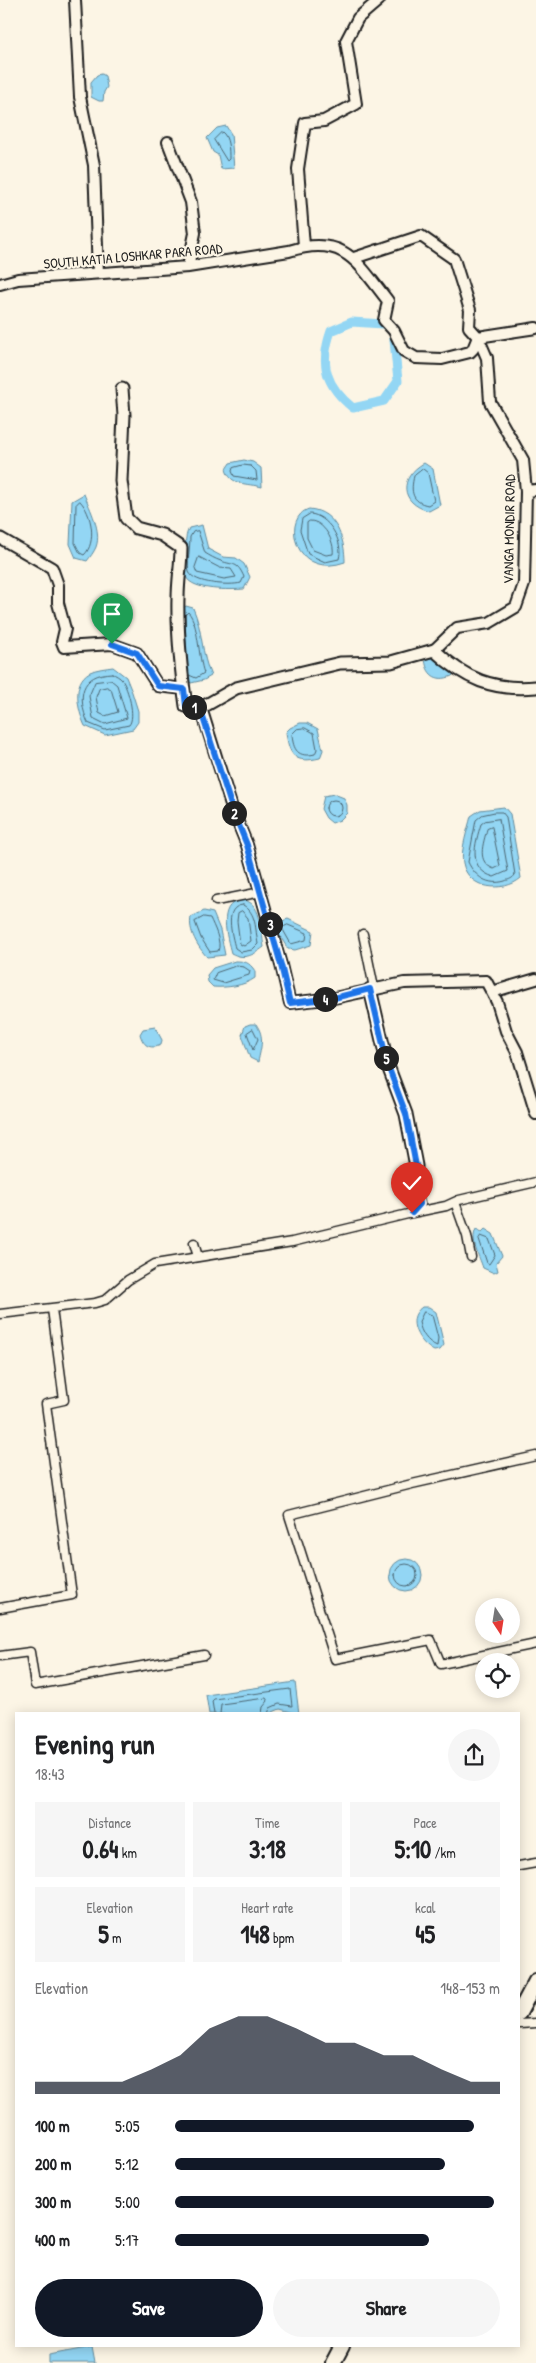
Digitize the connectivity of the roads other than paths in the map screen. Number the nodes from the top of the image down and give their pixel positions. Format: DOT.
graph roads {
  1 [pos="76,0"];
  2 [pos="379,0"];
  3 [pos="168,142"];
  4 [pos="304,246"];
  5 [pos="354,258"];
  6 [pos="188,267"];
  7 [pos="98,274"];
  8 [pos="0,284"];
  9 [pos="536,328"];
  10 [pos="478,337"];
  11 [pos="122,389"];
  12 [pos="536,476"];
  13 [pos="524,478"];
  14 [pos="531,491"];
  15 [pos="0,538"];
  16 [pos="434,650"];
  17 [pos="536,687"];
  18 [pos="184,689"];
  19 [pos="200,708"];
  20 [pos="261,892"];
  21 [pos="216,901"];
  22 [pos="363,934"];
  23 [pos="536,979"];
  24 [pos="372,989"];
  25 [pos="492,992"];
  26 [pos="536,1114"];
  27 [pos="415,1176"];
  28 [pos="536,1182"];
  29 [pos="455,1202"];
  30 [pos="412,1213"];
  31 [pos="194,1244"];
  32 [pos="198,1257"];
  33 [pos="471,1257"];
  34 [pos="52,1310"];
  35 [pos="0,1314"];
  36 [pos="536,1456"];
  37 [pos="0,1608"];
  38 [pos="536,1644"];
  39 [pos="204,1655"];
  40 [pos="0,1656"];
  41 [pos="536,1863"];
  42 [pos="520,1866"];
  43 [pos="536,1980"];
  44 [pos="520,2011"];
  45 [pos="536,2023"];
  46 [pos="520,2024"];
  47 [pos="341,2347"];
  48 [pos="333,2363"];
  1 -- 7 [label="street"];
  2 -- 4 [label="street"];
  3 -- 6 [label="street"];
  4 -- 5 [label="street, SOUTH KATIA LOSHKAR PARA ROAD"];
  4 -- 6 [label="street, SOUTH KATIA LOSHKAR PARA ROAD"];
  5 -- 10 [label="street"];
  5 -- 10 [label="street, SOUTH KATIA LOSHKAR PARA ROAD"];
  6 -- 7 [label="street, SOUTH KATIA LOSHKAR PARA ROAD"];
  7 -- 8 [label="street, SOUTH KATIA LOSHKAR PARA ROAD"];
  9 -- 10 [label="street"];
  10 -- 13 [label="street, VANGA MONDIR ROAD"];
  11 -- 18 [label="main road"];
  12 -- 13 [label="street"];
  13 -- 14 [label="street, VANGA MONDIR ROAD"];
  14 -- 16 [label="street, VANGA MONDIR ROAD"];
  15 -- 18 [label="street"];
  16 -- 17 [label="main road"];
  16 -- 19 [label="main road"];
  18 -- 19 [label="main road"];
  19 -- 20 [label="street"];
  20 -- 21 [label="street"];
  20 -- 24 [label="street"];
  22 -- 24 [label="street"];
  23 -- 25 [label="street"];
  24 -- 25 [label="street"];
  24 -- 27 [label="main road"];
  25 -- 26 [label="street"];
  27 -- 30 [label="street"];
  28 -- 29 [label="street"];
  29 -- 30 [label="street"];
  29 -- 33 [label="street"];
  30 -- 32 [label="street"];
  31 -- 32 [label="street"];
  32 -- 34 [label="street"];
  34 -- 35 [label="street"];
  34 -- 37 [label="street"];
  36 -- 38 [label="street"];
  39 -- 40 [label="street"];
  41 -- 42 [label="street"];
  43 -- 44 [label="highway"];
  45 -- 46 [label="street"];
  47 -- 48 [label="highway"];
}
